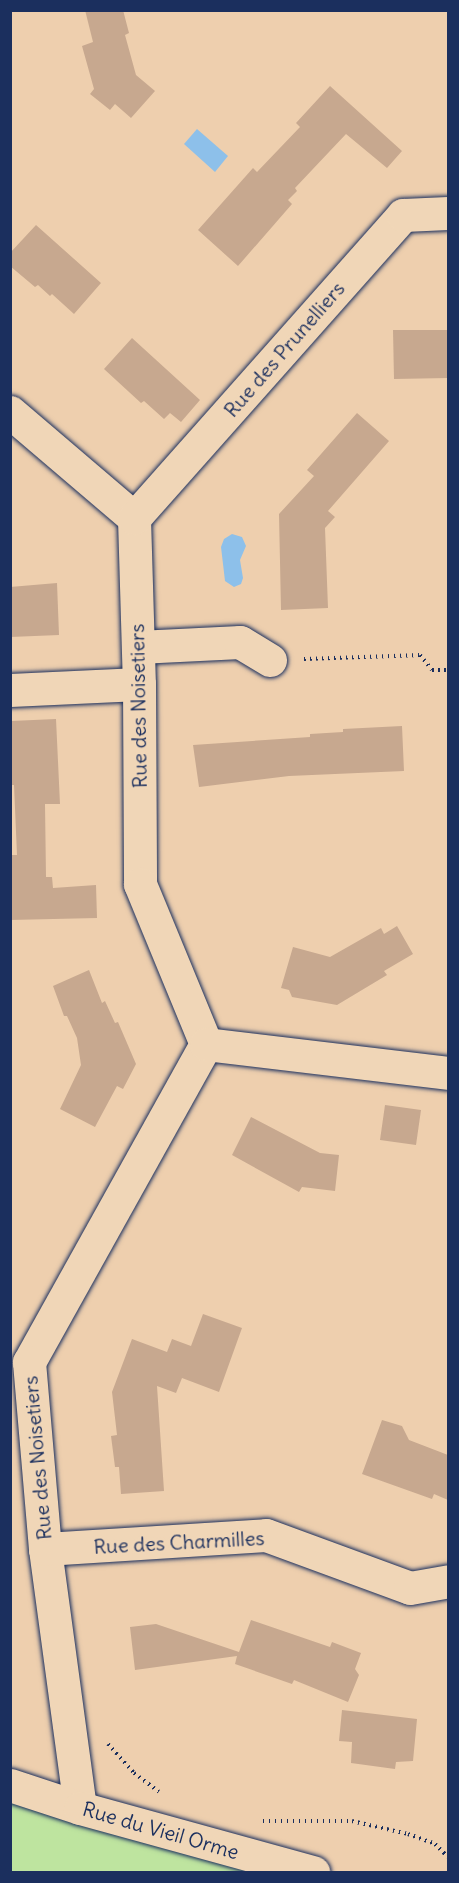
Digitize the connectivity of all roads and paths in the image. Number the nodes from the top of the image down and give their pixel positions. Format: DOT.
graph roads {
  1 [pos="448,213"];
  2 [pos="10,412"];
  3 [pos="134,518"];
  4 [pos="138,647"];
  5 [pos="270,660"];
  6 [pos="448,670"];
  7 [pos="139,684"];
  8 [pos="10,690"];
  9 [pos="206,1044"];
  10 [pos="448,1073"];
  11 [pos="20,1362"];
  12 [pos="45,1549"];
  13 [pos="448,1581"];
  14 [pos="68,1734"];
  15 [pos="10,1785"];
  16 [pos="164,1796"];
  17 [pos="80,1808"];
  18 [pos="252,1820"];
  19 [pos="448,1857"];
  20 [pos="313,1872"];
  1 -- 3 [label="street, Rue des Prunelliers"];
  2 -- 3 [label="street"];
  3 -- 4 [label="street, Rue des Noisetiers"];
  4 -- 5 [label="street"];
  4 -- 7 [label="street, Rue des Noisetiers"];
  5 -- 6 [label="path"];
  7 -- 8 [label="street"];
  7 -- 9 [label="street, Rue des Noisetiers"];
  9 -- 10 [label="street"];
  9 -- 11 [label="street, Rue des Noisetiers"];
  11 -- 12 [label="street, Rue des Noisetiers"];
  12 -- 13 [label="street, Rue des Charmilles"];
  12 -- 14 [label="street, Rue des Noisetiers"];
  14 -- 16 [label="path"];
  14 -- 17 [label="street, Rue des Noisetiers"];
  15 -- 17 [label="street, Rue du Vieil Orme"];
  17 -- 20 [label="street, Rue du Vieil Orme"];
  18 -- 19 [label="path"];
}
